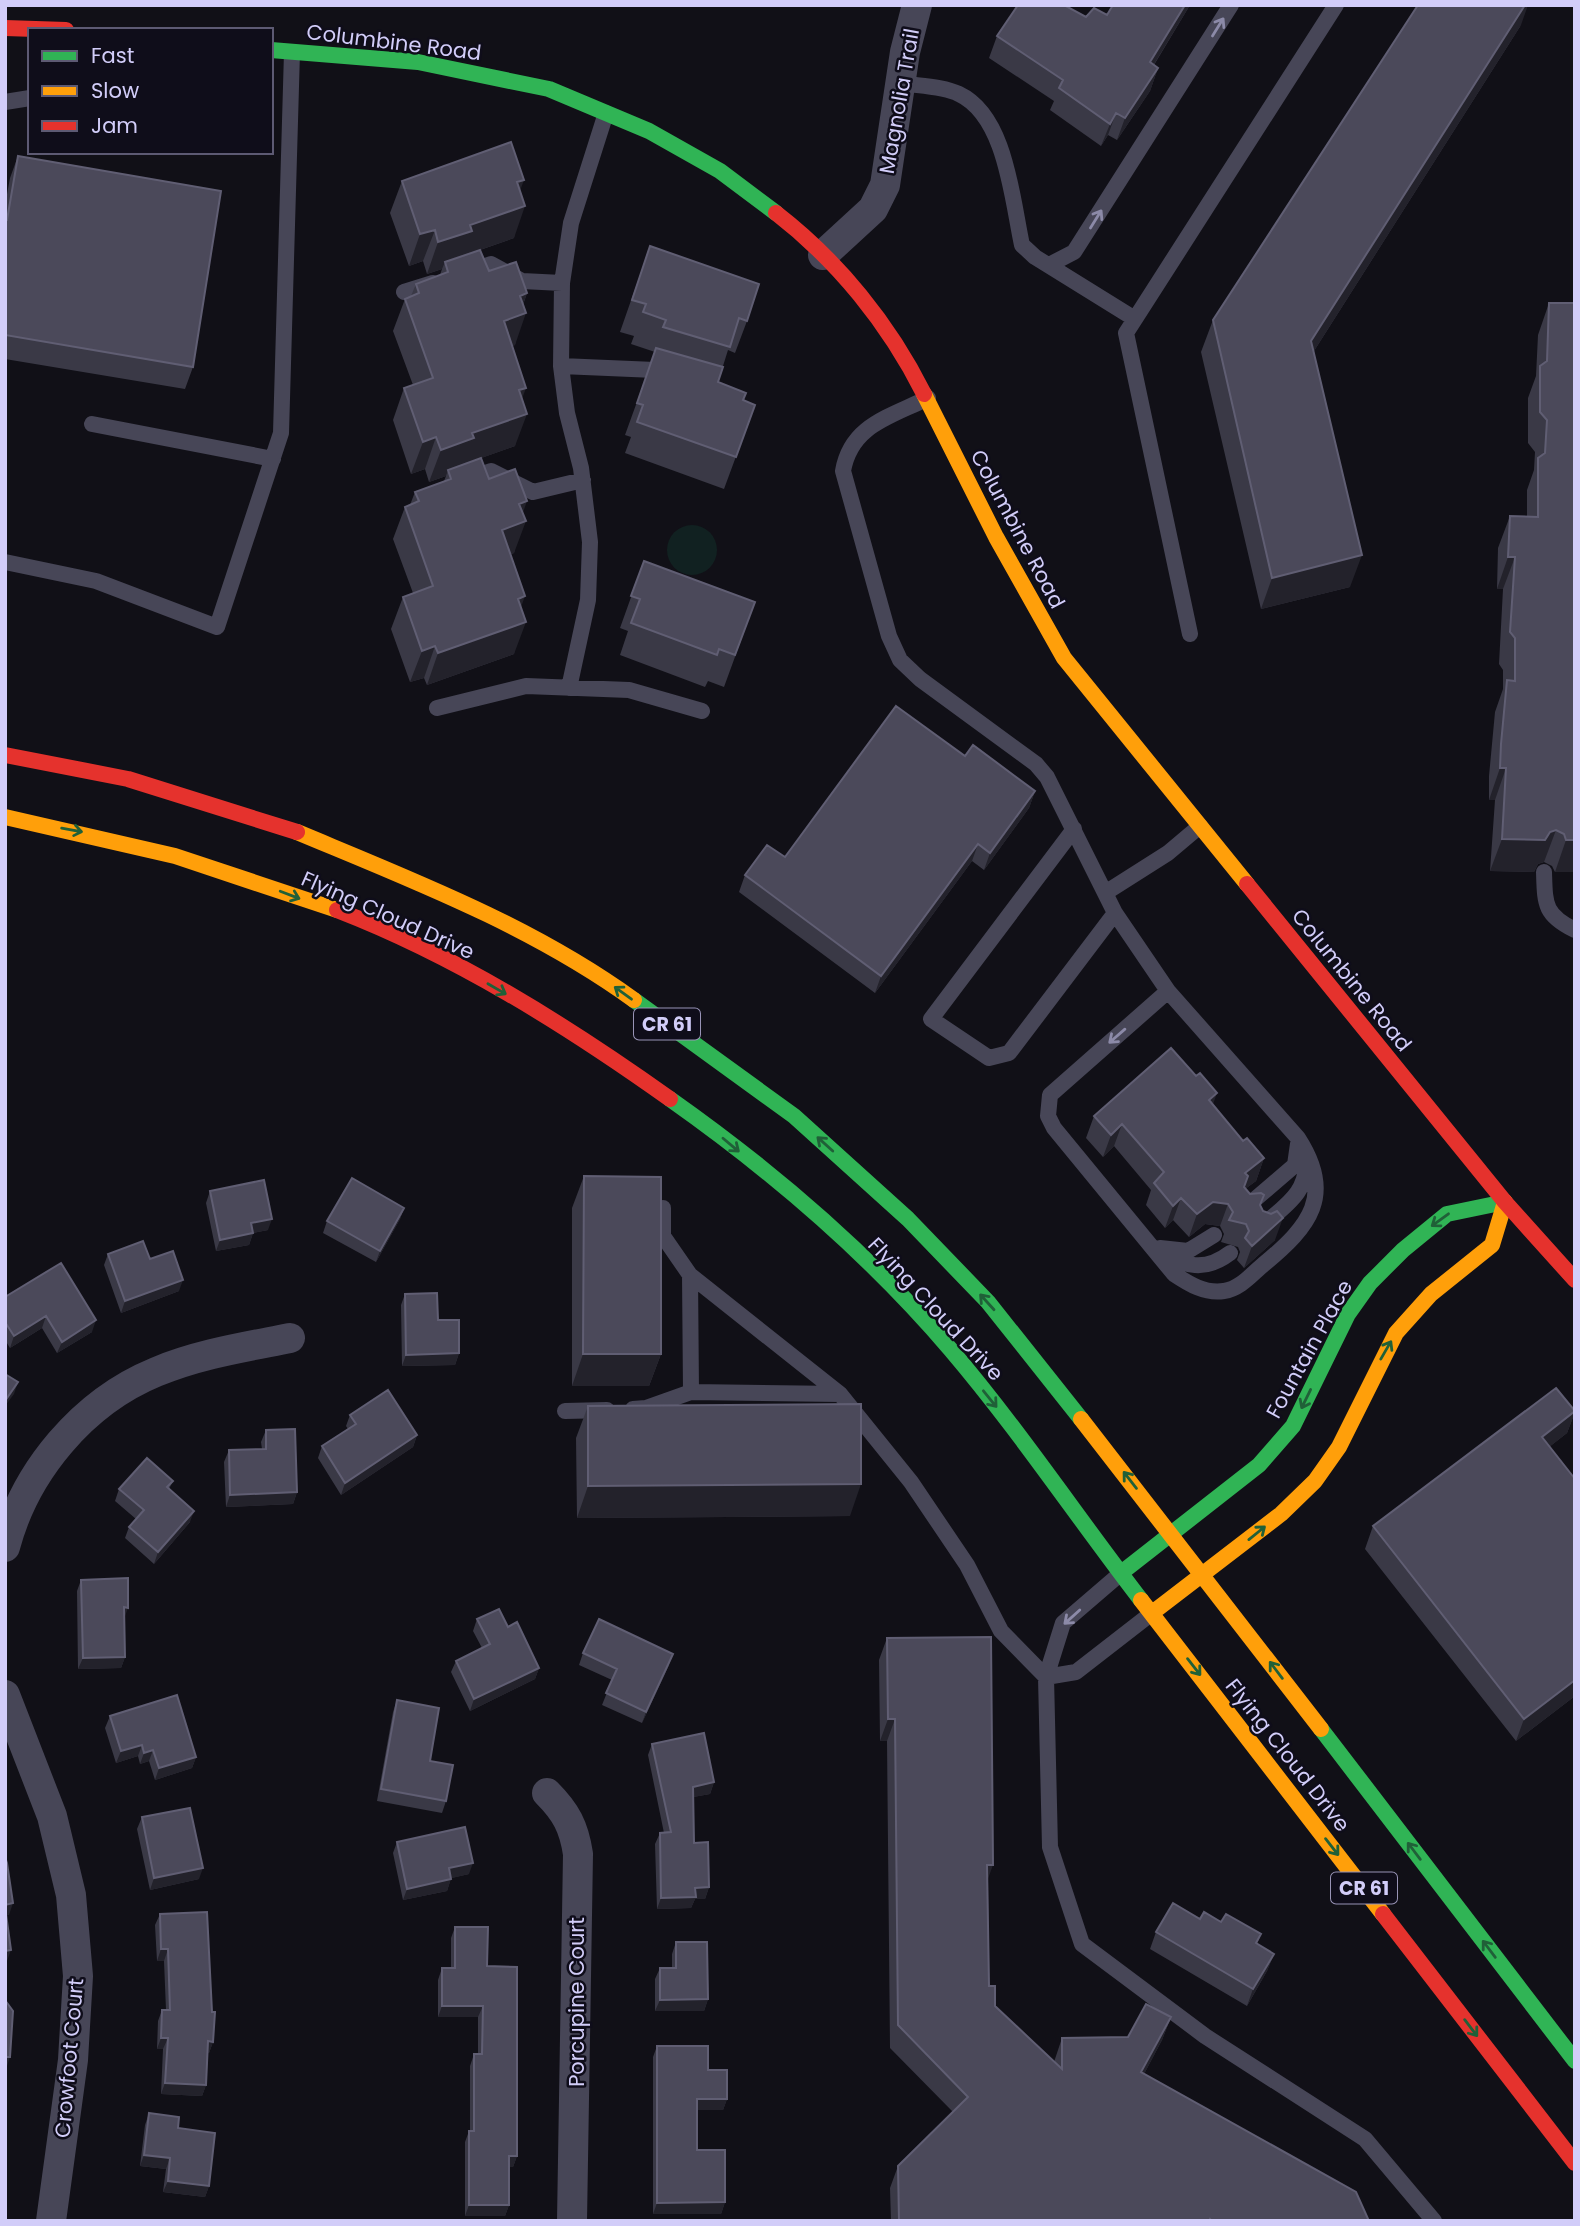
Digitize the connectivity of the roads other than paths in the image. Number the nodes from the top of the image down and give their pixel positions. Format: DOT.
graph roads {
  1 [pos="917,5"];
  2 [pos="1231,5"];
  3 [pos="1336,5"];
  4 [pos="53,23"];
  5 [pos="5,27"];
  6 [pos="273,50"];
  7 [pos="292,52"];
  8 [pos="900,83"];
  9 [pos="28,98"];
  10 [pos="5,102"];
  11 [pos="607,111"];
  12 [pos="822,255"];
  13 [pos="1049,265"];
  14 [pos="562,283"];
  15 [pos="404,292"];
  16 [pos="1135,319"];
  17 [pos="562,366"];
  18 [pos="681,378"];
  19 [pos="928,398"];
  20 [pos="92,424"];
  21 [pos="273,459"];
  22 [pos="583,480"];
  23 [pos="455,484"];
  24 [pos="5,562"];
  25 [pos="1190,634"];
  26 [pos="569,688"];
  27 [pos="437,708"];
  28 [pos="702,711"];
  29 [pos="5,755"];
  30 [pos="5,817"];
  31 [pos="1200,826"];
  32 [pos="1074,829"];
  33 [pos="1544,872"];
  34 [pos="1105,893"];
  35 [pos="1115,913"];
  36 [pos="1575,930"];
  37 [pos="1168,991"];
  38 [pos="1298,1138"];
  39 [pos="1505,1202"];
  40 [pos="1247,1207"];
  41 [pos="663,1208"];
  42 [pos="1262,1226"];
  43 [pos="1214,1235"];
  44 [pos="1151,1246"];
  45 [pos="1230,1252"];
  46 [pos="690,1275"];
  47 [pos="1575,1280"];
  48 [pos="290,1338"];
  49 [pos="691,1392"];
  50 [pos="840,1394"];
  51 [pos="565,1411"];
  52 [pos="1171,1534"];
  53 [pos="5,1547"];
  54 [pos="1121,1573"];
  55 [pos="1202,1575"];
  56 [pos="1152,1613"];
  57 [pos="1046,1677"];
  58 [pos="5,1695"];
  59 [pos="547,1793"];
  60 [pos="1575,2062"];
  61 [pos="1575,2163"];
  62 [pos="51,2221"];
  63 [pos="572,2221"];
  64 [pos="1434,2221"];
  1 -- 8 [label="street, Magnolia Trail"];
  13 -- 2 [label="lane, one-way"];
  3 -- 16 [label="lane"];
  4 -- 5 [label="main road"];
  6 -- 7 [label="main road, Columbine Road"];
  7 -- 11 [label="main road, Columbine Road"];
  7 -- 21 [label="lane"];
  8 -- 12 [label="street, Magnolia Trail"];
  8 -- 13 [label="lane"];
  9 -- 10 [label="lane"];
  11 -- 12 [label="main road, Columbine Road"];
  11 -- 14 [label="lane"];
  12 -- 19 [label="main road, Columbine Road"];
  13 -- 16 [label="lane"];
  14 -- 15 [label="lane"];
  14 -- 17 [label="lane"];
  16 -- 25 [label="lane"];
  17 -- 18 [label="lane"];
  17 -- 22 [label="lane"];
  19 -- 31 [label="main road, Columbine Road"];
  19 -- 32 [label="lane"];
  20 -- 21 [label="lane"];
  21 -- 24 [label="lane"];
  22 -- 23 [label="lane"];
  22 -- 26 [label="lane"];
  26 -- 27 [label="lane"];
  26 -- 28 [label="lane"];
  52 -- 29 [label="main road, Flying Cloud Drive / CR 61, one-way"];
  30 -- 54 [label="main road, Flying Cloud Drive / CR 61, one-way"];
  31 -- 34 [label="lane"];
  31 -- 39 [label="main road, Columbine Road"];
  32 -- 34 [label="lane"];
  32 -- 35 [label="lane"];
  33 -- 36 [label="lane"];
  34 -- 35 [label="lane"];
  35 -- 37 [label="lane"];
  37 -- 38 [label="lane"];
  37 -- 44 [label="lane, one-way"];
  38 -- 40 [label="lane"];
  38 -- 42 [label="lane"];
  38 -- 44 [label="lane"];
  39 -- 47 [label="main road, Columbine Road"];
  39 -- 52 [label="main road, Fountain Place, one-way"];
  55 -- 39 [label="main road, one-way"];
  41 -- 46 [label="lane"];
  43 -- 44 [label="lane"];
  44 -- 45 [label="lane"];
  46 -- 49 [label="lane"];
  46 -- 50 [label="lane"];
  48 -- 53 [label="street"];
  49 -- 50 [label="lane"];
  49 -- 51 [label="lane"];
  50 -- 57 [label="lane"];
  52 -- 54 [label="main road, Fountain Place"];
  52 -- 55 [label="main road, Flying Cloud Drive / CR 61"];
  54 -- 56 [label="main road, Flying Cloud Drive / CR 61"];
  54 -- 57 [label="lane, one-way"];
  55 -- 56 [label="main road"];
  60 -- 55 [label="main road, Flying Cloud Drive / CR 61, one-way"];
  56 -- 57 [label="lane"];
  56 -- 61 [label="main road, Flying Cloud Drive / CR 61, one-way"];
  57 -- 64 [label="lane"];
  58 -- 62 [label="street, Crowfoot Court"];
  59 -- 63 [label="street, Porcupine Court"];
}
